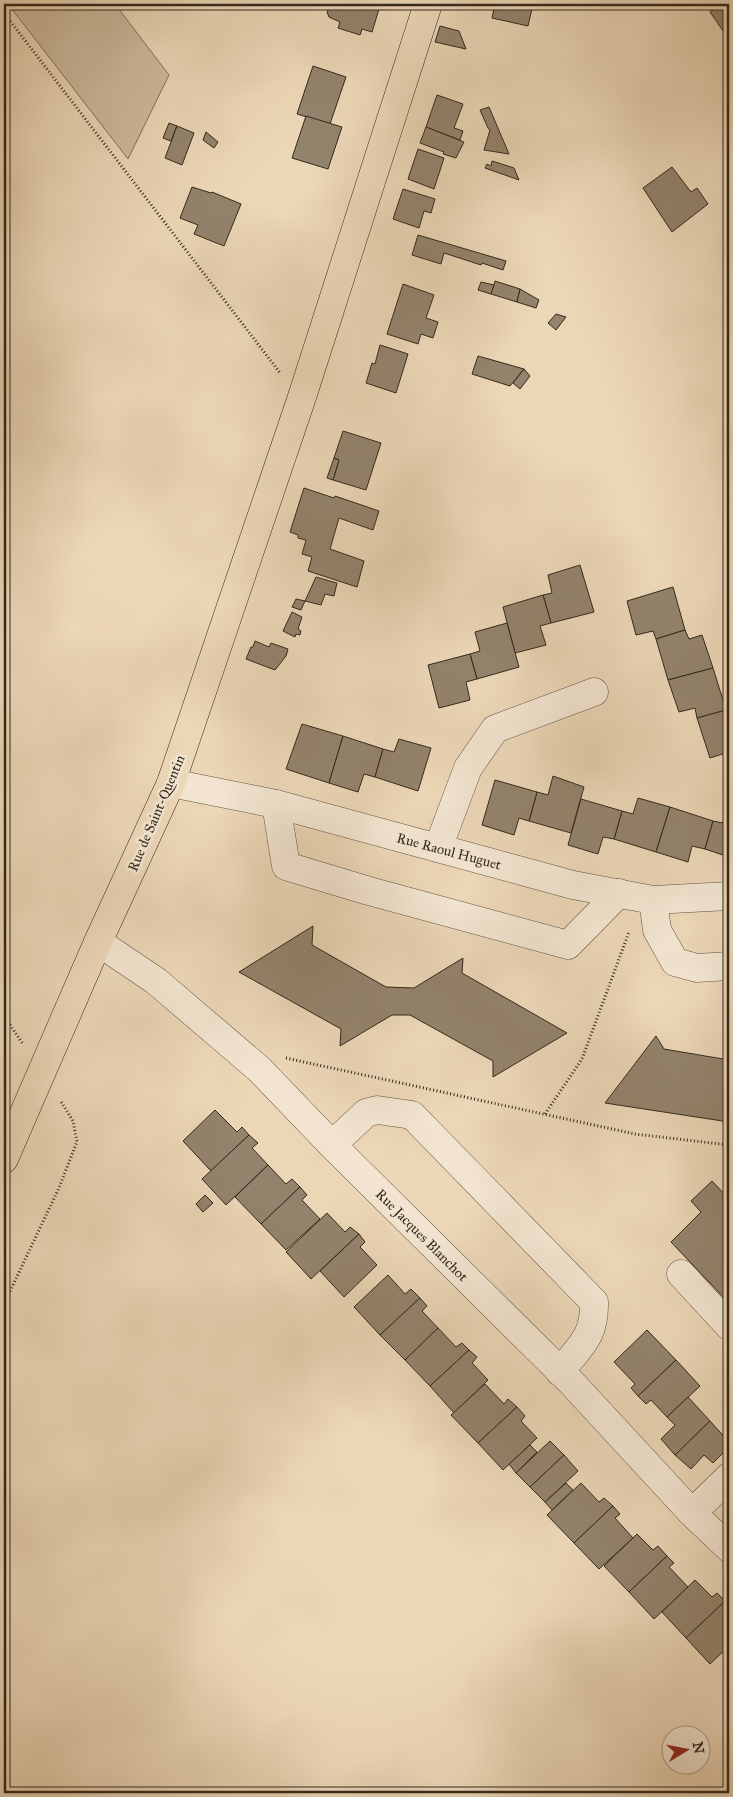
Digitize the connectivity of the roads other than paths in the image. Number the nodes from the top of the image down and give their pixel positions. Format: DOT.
graph roads {
  1 [pos="426,9"];
  2 [pos="594,692"];
  3 [pos="172,783"];
  4 [pos="276,804"];
  5 [pos="438,848"];
  6 [pos="729,896"];
  7 [pos="636,897"];
  8 [pos="98,942"];
  9 [pos="729,966"];
  10 [pos="332,1145"];
  11 [pos="4,1159"];
  12 [pos="682,1274"];
  13 [pos="729,1326"];
  14 [pos="560,1372"];
  15 [pos="729,1477"];
  16 [pos="692,1513"];
  17 [pos="729,1548"];
  1 -- 3 [label="main road, Rue de Saint-Quentin"];
  2 -- 5 [label="street"];
  3 -- 4 [label="street, Rue Raoul Huguet"];
  3 -- 8 [label="main road, Rue de Saint-Quentin"];
  4 -- 5 [label="street, Rue Raoul Huguet"];
  4 -- 7 [label="street"];
  5 -- 7 [label="street, Rue Raoul Huguet"];
  6 -- 7 [label="street, Rue Raoul Huguet"];
  7 -- 9 [label="street"];
  8 -- 10 [label="street, Rue Jacques Blanchot"];
  8 -- 11 [label="main road, Rue de Saint-Quentin"];
  10 -- 14 [label="street, Rue Jacques Blanchot"];
  10 -- 14 [label="street"];
  12 -- 13 [label="street"];
  14 -- 16 [label="street, Rue Jacques Blanchot"];
  15 -- 16 [label="street"];
  16 -- 17 [label="street, Rue Jacques Blanchot"];
}
